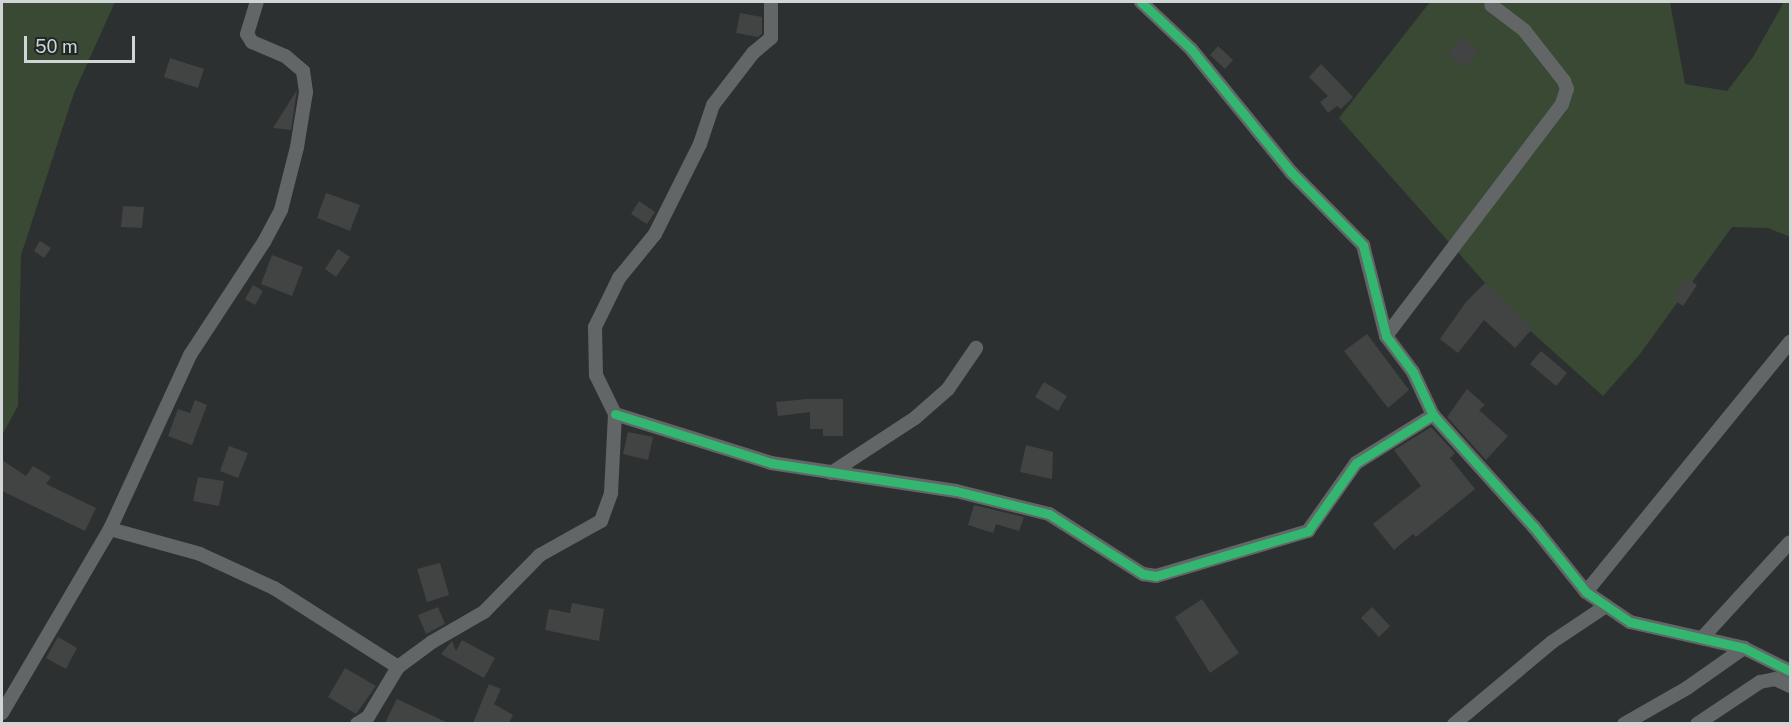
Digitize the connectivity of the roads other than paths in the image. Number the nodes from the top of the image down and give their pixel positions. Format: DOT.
graph roads {
  1 [pos="257,2"];
  2 [pos="771,2"];
  3 [pos="1141,2"];
  4 [pos="1491,5"];
  5 [pos="1386,336"];
  6 [pos="1791,342"];
  7 [pos="976,348"];
  8 [pos="615,414"];
  9 [pos="1433,414"];
  10 [pos="831,473"];
  11 [pos="110,530"];
  12 [pos="1791,542"];
  13 [pos="1586,592"];
  14 [pos="1606,606"];
  15 [pos="1702,638"];
  16 [pos="1744,648"];
  17 [pos="398,667"];
  18 [pos="1791,671"];
  19 [pos="1791,686"];
  20 [pos="2,713"];
  21 [pos="1712,719"];
  22 [pos="357,723"];
  23 [pos="1454,723"];
  24 [pos="1624,723"];
  25 [pos="1697,723"];
  1 -- 11 [label="street"];
  2 -- 8 [label="street"];
  3 -- 5 [label="street"];
  4 -- 5 [label="street"];
  5 -- 9 [label="street"];
  6 -- 13 [label="street"];
  7 -- 10 [label="street"];
  8 -- 10 [label="street"];
  8 -- 17 [label="street"];
  9 -- 10 [label="street"];
  9 -- 13 [label="street"];
  11 -- 17 [label="street"];
  11 -- 20 [label="street"];
  12 -- 15 [label="street"];
  13 -- 14 [label="street"];
  14 -- 15 [label="street"];
  14 -- 23 [label="street"];
  15 -- 16 [label="street"];
  16 -- 18 [label="street"];
  16 -- 24 [label="street"];
  17 -- 22 [label="street"];
  19 -- 21 [label="street"];
  21 -- 25 [label="street"];
}
